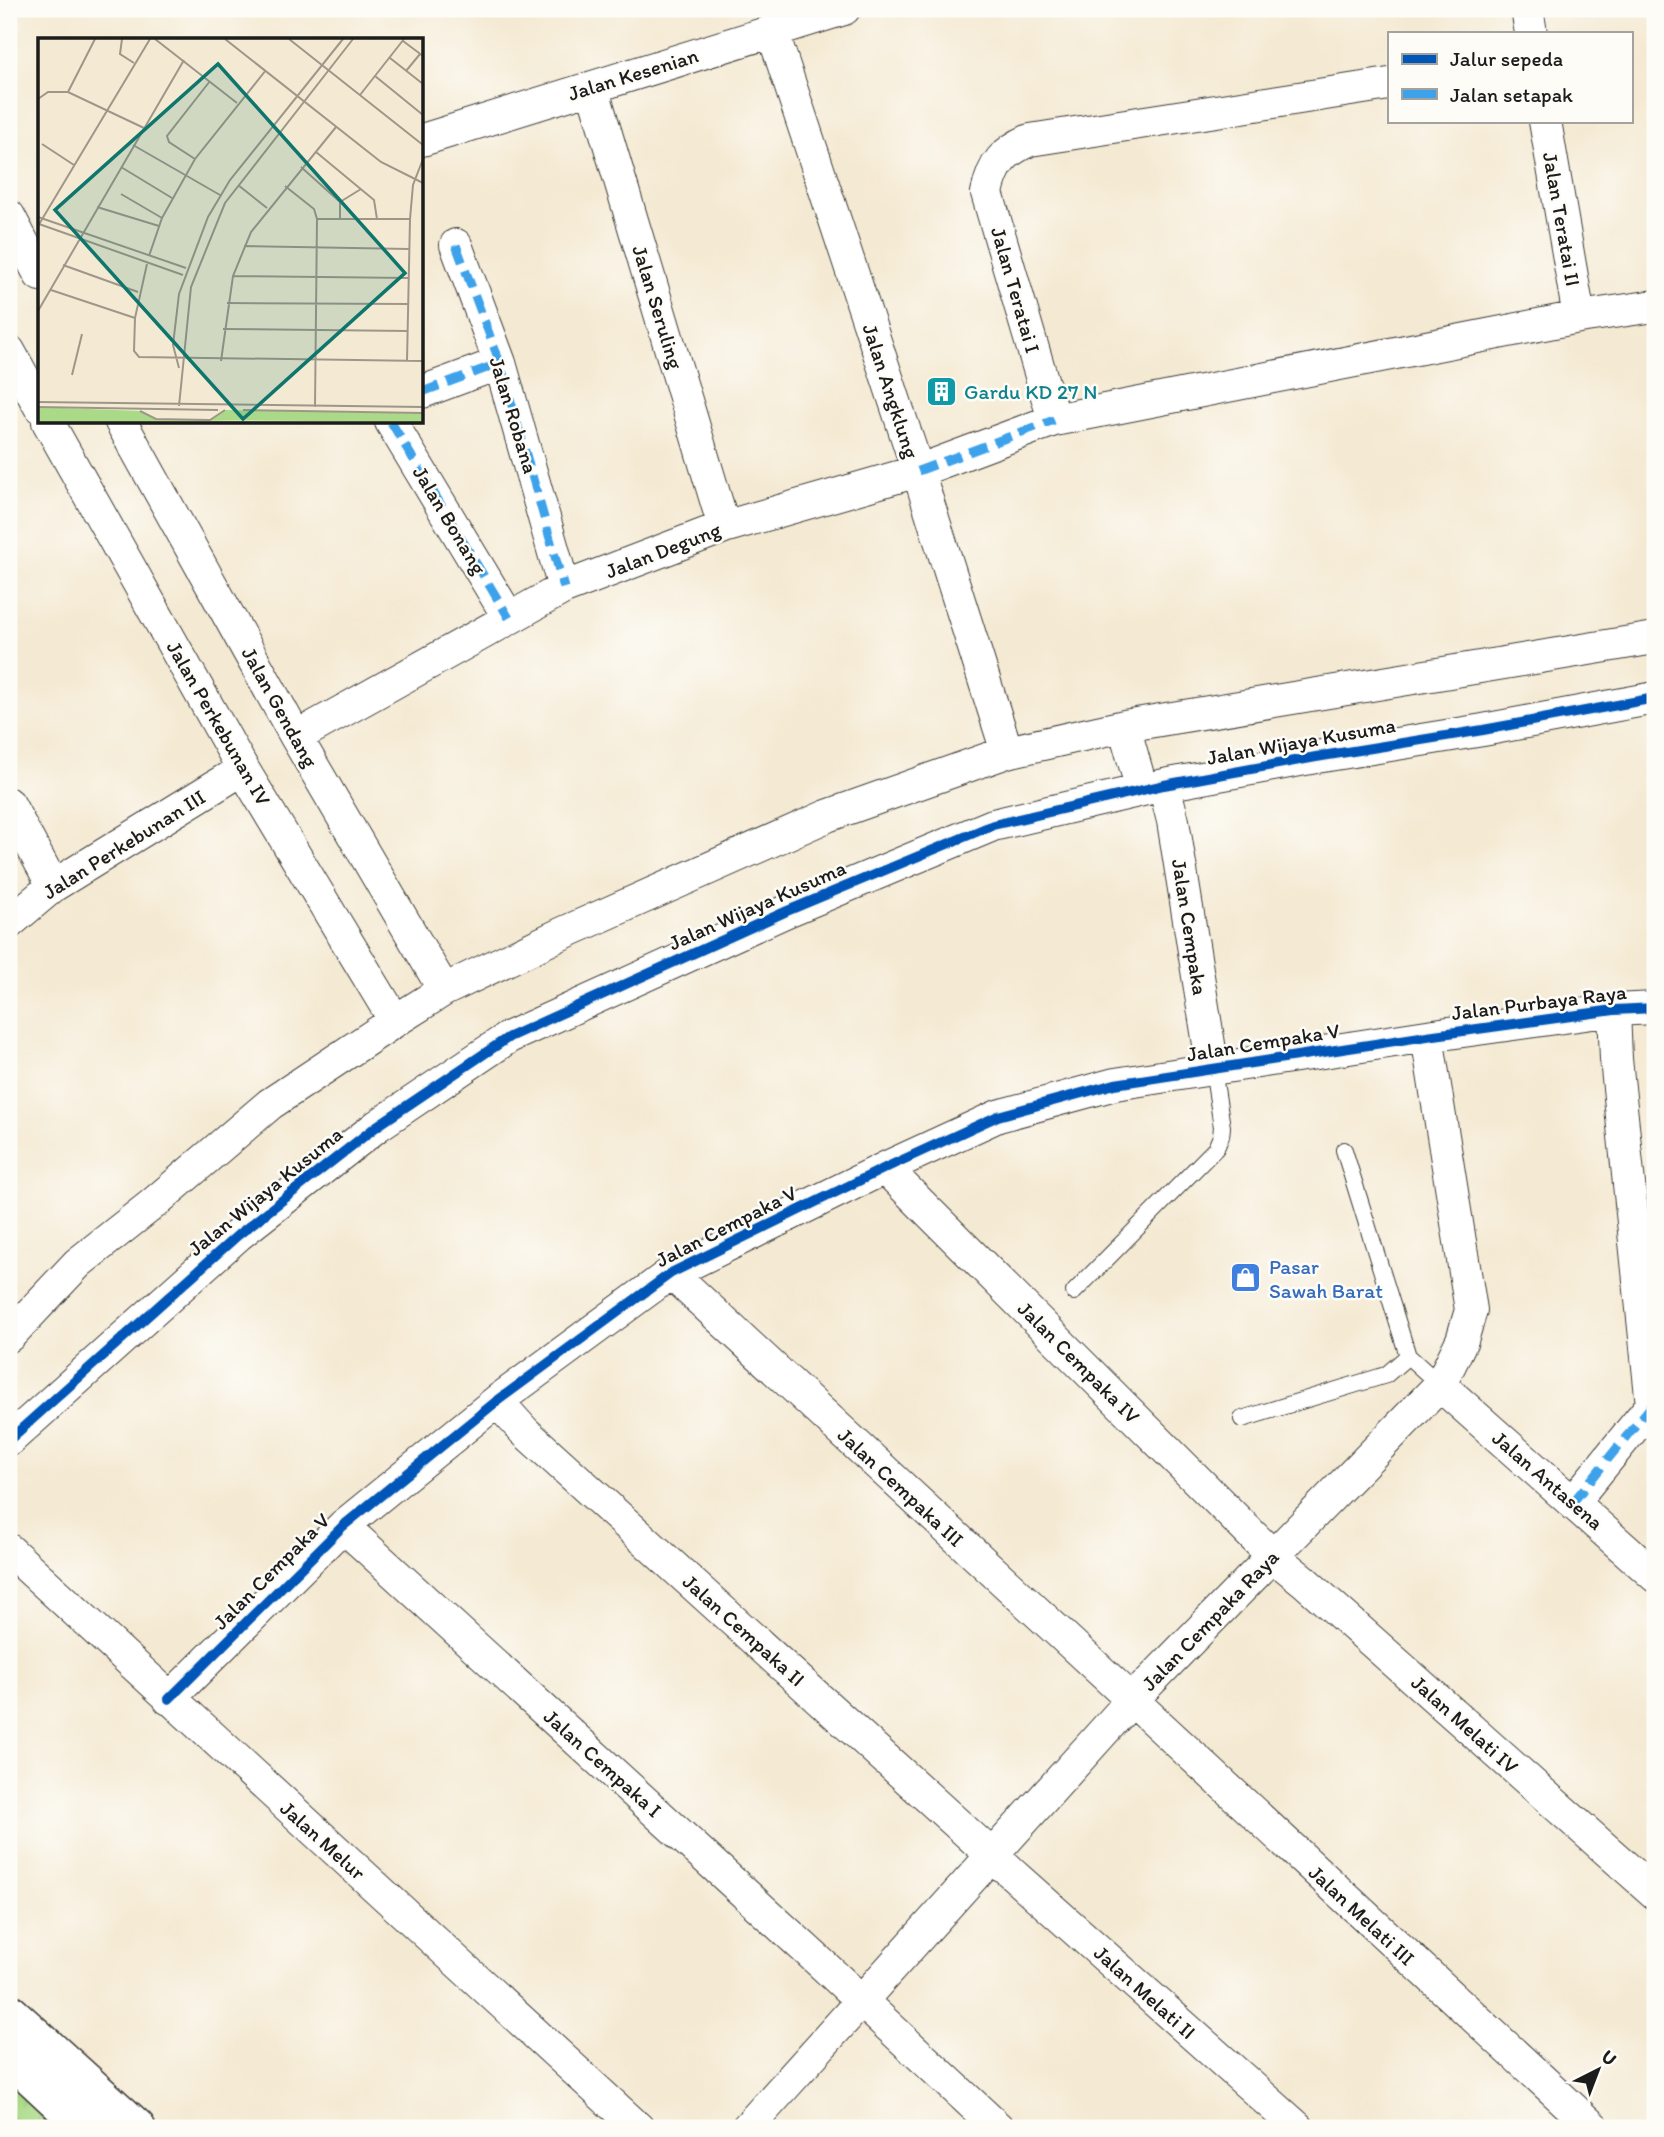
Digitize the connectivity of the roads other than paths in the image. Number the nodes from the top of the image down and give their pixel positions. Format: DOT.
graph roads {
  1 [pos="844,9"];
  2 [pos="1527,9"];
  3 [pos="772,30"];
  4 [pos="1531,32"];
  5 [pos="1388,84"];
  6 [pos="592,87"];
  7 [pos="1545,122"];
  8 [pos="424,139"];
  9 [pos="9,216"];
  10 [pos="456,245"];
  11 [pos="31,268"];
  12 [pos="1655,306"];
  13 [pos="1579,317"];
  14 [pos="9,351"];
  15 [pos="500,363"];
  16 [pos="424,391"];
  17 [pos="38,403"];
  18 [pos="1054,420"];
  19 [pos="49,424"];
  20 [pos="122,424"];
  21 [pos="392,424"];
  22 [pos="918,471"];
  23 [pos="724,527"];
  24 [pos="564,588"];
  25 [pos="509,618"];
  26 [pos="1655,638"];
  27 [pos="1655,698"];
  28 [pos="1124,726"];
  29 [pos="296,737"];
  30 [pos="1007,752"];
  31 [pos="243,769"];
  32 [pos="1153,788"];
  33 [pos="9,804"];
  34 [pos="53,886"];
  35 [pos="9,923"];
  36 [pos="444,990"];
  37 [pos="1655,1008"];
  38 [pos="1614,1010"];
  39 [pos="395,1021"];
  40 [pos="1427,1036"];
  41 [pos="1213,1069"];
  42 [pos="1343,1150"];
  43 [pos="885,1168"];
  44 [pos="671,1273"];
  45 [pos="1074,1292"];
  46 [pos="9,1336"];
  47 [pos="1408,1356"];
  48 [pos="1440,1385"];
  49 [pos="497,1401"];
  50 [pos="1654,1405"];
  51 [pos="1242,1419"];
  52 [pos="9,1440"];
  53 [pos="1573,1502"];
  54 [pos="343,1526"];
  55 [pos="9,1550"];
  56 [pos="1273,1556"];
  57 [pos="1655,1576"];
  58 [pos="169,1699"];
  59 [pos="1131,1701"];
  60 [pos="994,1856"];
  61 [pos="1655,1893"];
  62 [pos="862,2001"];
  63 [pos="9,2013"];
  64 [pos="9,2056"];
  65 [pos="87,2128"];
  66 [pos="136,2128"];
  67 [pos="638,2128"];
  68 [pos="747,2128"];
  69 [pos="998,2128"];
  70 [pos="1298,2128"];
  71 [pos="1594,2128"];
  1 -- 3 [label="street, Jalan Kesenian"];
  2 -- 4 [label="street"];
  3 -- 6 [label="street, Jalan Kesenian"];
  3 -- 22 [label="street, Jalan Angklung"];
  5 -- 18 [label="street, Jalan Teratai I"];
  6 -- 8 [label="street, Jalan Kesenian"];
  6 -- 23 [label="street, Jalan Seruling"];
  7 -- 13 [label="street, Jalan Teratai II"];
  9 -- 11 [label="street"];
  10 -- 15 [label="street, Jalan Robana"];
  12 -- 13 [label="street"];
  13 -- 18 [label="street"];
  14 -- 17 [label="street"];
  15 -- 16 [label="street"];
  15 -- 24 [label="street, Jalan Robana"];
  18 -- 22 [label="street, Jalan Degung"];
  19 -- 31 [label="street, Jalan Perkebunan IV"];
  20 -- 29 [label="street, Jalan Gendang"];
  21 -- 25 [label="street, Jalan Bonang"];
  22 -- 23 [label="street, Jalan Degung"];
  22 -- 30 [label="street, Jalan Angklung"];
  23 -- 24 [label="street, Jalan Degung"];
  24 -- 25 [label="street, Jalan Degung"];
  25 -- 29 [label="street, Jalan Degung"];
  26 -- 28 [label="street, Jalan Wijaya Kusuma"];
  27 -- 32 [label="street, Jalan Wijaya Kusuma"];
  28 -- 30 [label="street, Jalan Wijaya Kusuma"];
  28 -- 32 [label="street"];
  29 -- 36 [label="street, Jalan Gendang"];
  30 -- 36 [label="street, Jalan Wijaya Kusuma"];
  31 -- 34 [label="street, Jalan Perkebunan III"];
  31 -- 39 [label="street, Jalan Perkebunan IV"];
  32 -- 41 [label="street, Jalan Cempaka"];
  32 -- 52 [label="street, Jalan Wijaya Kusuma"];
  33 -- 34 [label="street"];
  34 -- 35 [label="street, Jalan Perkebunan III"];
  36 -- 39 [label="street, Jalan Wijaya Kusuma"];
  37 -- 38 [label="street, Jalan Purbaya Raya"];
  38 -- 40 [label="street, Jalan Purbaya Raya"];
  38 -- 50 [label="street"];
  39 -- 46 [label="street, Jalan Wijaya Kusuma"];
  40 -- 41 [label="street, Jalan Cempaka V"];
  40 -- 48 [label="street, Jalan Cempaka Raya"];
  41 -- 43 [label="street, Jalan Cempaka V"];
  41 -- 45 [label="lane"];
  42 -- 47 [label="lane"];
  43 -- 44 [label="street, Jalan Cempaka V"];
  43 -- 56 [label="street, Jalan Cempaka IV"];
  44 -- 49 [label="street, Jalan Cempaka V"];
  44 -- 59 [label="street, Jalan Cempaka III"];
  47 -- 48 [label="lane"];
  47 -- 51 [label="lane"];
  48 -- 53 [label="street, Jalan Antasena"];
  48 -- 56 [label="street, Jalan Cempaka Raya"];
  49 -- 54 [label="street, Jalan Cempaka V"];
  49 -- 60 [label="street, Jalan Cempaka II"];
  50 -- 53 [label="street"];
  53 -- 57 [label="street, Jalan Antasena"];
  54 -- 58 [label="street, Jalan Cempaka V"];
  54 -- 62 [label="street, Jalan Cempaka I"];
  55 -- 58 [label="street, Jalan Melur"];
  56 -- 59 [label="street, Jalan Cempaka Raya"];
  56 -- 61 [label="street, Jalan Melati IV"];
  58 -- 67 [label="street, Jalan Melur"];
  59 -- 60 [label="street, Jalan Cempaka Raya"];
  59 -- 71 [label="street, Jalan Melati III"];
  60 -- 62 [label="street, Jalan Cempaka Raya"];
  60 -- 70 [label="street, Jalan Melati II"];
  62 -- 68 [label="street, Jalan Cempaka Raya"];
  62 -- 69 [label="street, Jalan Cempaka I"];
  63 -- 66 [label="main road"];
  64 -- 65 [label="main road"];
}
